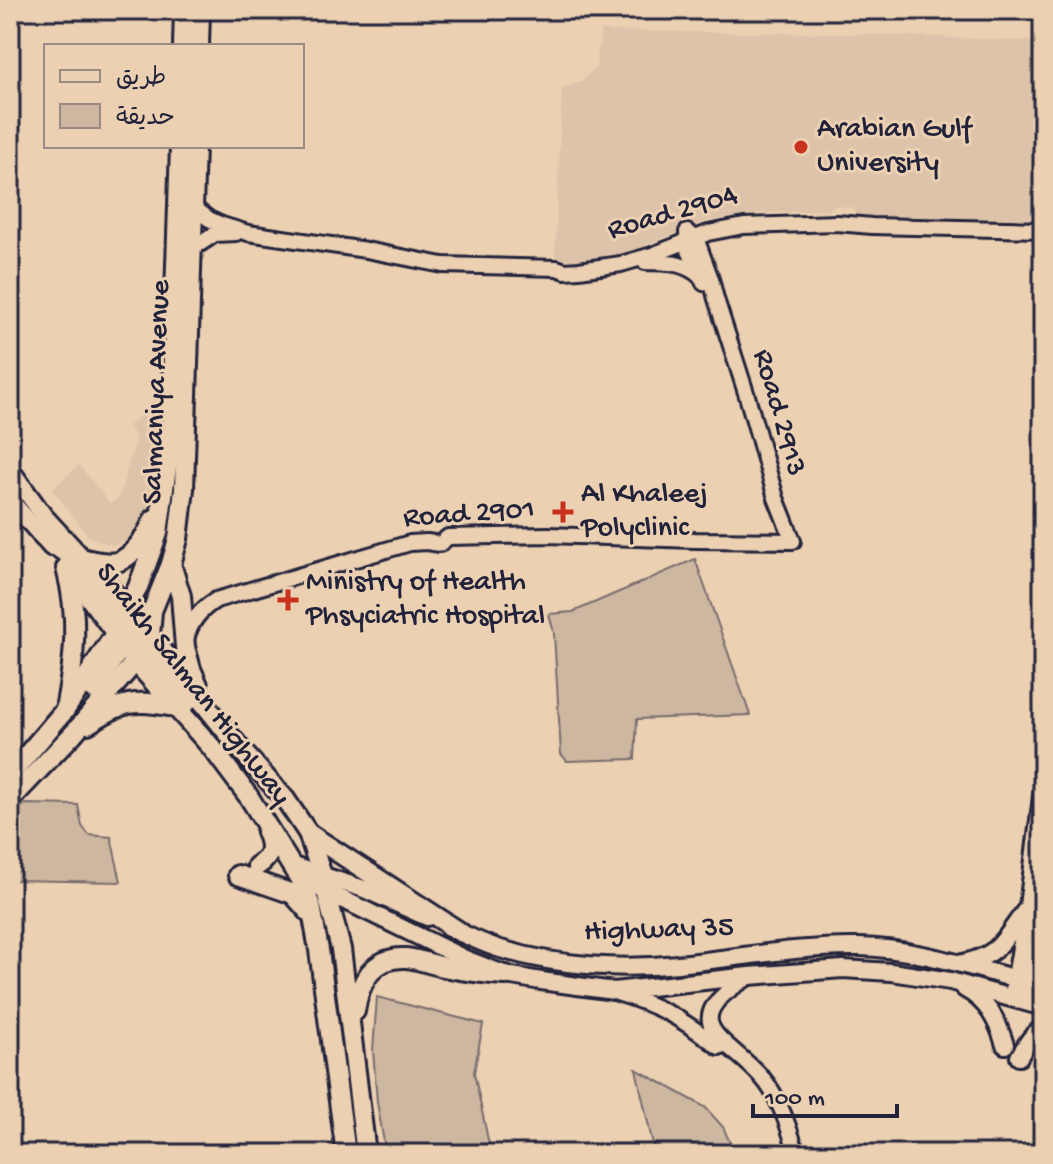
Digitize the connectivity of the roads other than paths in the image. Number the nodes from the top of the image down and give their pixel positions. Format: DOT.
graph roads {
  1 [pos="184,10"];
  2 [pos="200,10"];
  3 [pos="183,44"];
  4 [pos="199,44"];
  5 [pos="180,148"];
  6 [pos="195,148"];
  7 [pos="193,207"];
  8 [pos="1043,228"];
  9 [pos="248,233"];
  10 [pos="689,235"];
  11 [pos="192,249"];
  12 [pos="633,261"];
  13 [pos="557,268"];
  14 [pos="701,277"];
  15 [pos="716,299"];
  16 [pos="10,469"];
  17 [pos="167,473"];
  18 [pos="10,500"];
  19 [pos="162,501"];
  20 [pos="43,537"];
  21 [pos="793,541"];
  22 [pos="85,559"];
  23 [pos="171,564"];
  24 [pos="66,568"];
  25 [pos="133,634"];
  26 [pos="185,647"];
  27 [pos="175,707"];
  28 [pos="210,709"];
  29 [pos="65,710"];
  30 [pos="73,734"];
  31 [pos="213,749"];
  32 [pos="243,752"];
  33 [pos="36,774"];
  34 [pos="10,775"];
  35 [pos="1043,789"];
  36 [pos="249,797"];
  37 [pos="10,800"];
  38 [pos="308,833"];
  39 [pos="257,866"];
  40 [pos="238,875"];
  41 [pos="309,876"];
  42 [pos="1036,909"];
  43 [pos="314,926"];
  44 [pos="460,932"];
  45 [pos="1039,933"];
  46 [pos="1043,961"];
  47 [pos="957,964"];
  48 [pos="506,975"];
  49 [pos="749,976"];
  50 [pos="950,981"];
  51 [pos="1030,983"];
  52 [pos="614,991"];
  53 [pos="1028,1003"];
  54 [pos="1043,1028"];
  55 [pos="354,1042"];
  56 [pos="1005,1045"];
  57 [pos="1019,1057"];
  58 [pos="762,1077"];
  59 [pos="346,1154"];
  60 [pos="366,1154"];
  61 [pos="797,1154"];
  1 -- 3 [label="main road"];
  2 -- 4 [label="main road"];
  5 -- 17 [label="main road, Salmaniya Avenue"];
  6 -- 7 [label="main road, Salmaniya Avenue"];
  7 -- 9 [label="street, Road 2904"];
  7 -- 11 [label="main road, Salmaniya Avenue"];
  8 -- 10 [label="street, Road 2904"];
  9 -- 11 [label="street, Road 2904"];
  9 -- 13 [label="street, Road 2904"];
  10 -- 12 [label="street, Road 2904"];
  10 -- 13 [label="street, Road 2904"];
  10 -- 14 [label="street, Road 2913"];
  10 -- 15 [label="street, Road 2913"];
  11 -- 23 [label="main road, Salmaniya Avenue"];
  12 -- 13 [label="street, Road 2904"];
  12 -- 14 [label="street"];
  14 -- 15 [label="street, Road 2913"];
  15 -- 21 [label="street, Road 2913"];
  16 -- 22 [label="main road, Shaikh Salman Highway"];
  17 -- 19 [label="main road, Salmaniya Avenue"];
  17 -- 25 [label="main road"];
  18 -- 20 [label="main road, Shaikh Salman Highway"];
  19 -- 22 [label="main road"];
  19 -- 25 [label="main road, Salmaniya Avenue"];
  20 -- 24 [label="main road, Shaikh Salman Highway"];
  20 -- 25 [label="main road"];
  21 -- 26 [label="street, Road 2901"];
  22 -- 25 [label="main road, Shaikh Salman Highway"];
  23 -- 25 [label="main road, Salmaniya Avenue"];
  23 -- 26 [label="main road"];
  24 -- 25 [label="main road, Shaikh Salman Highway"];
  24 -- 29 [label="main road"];
  25 -- 27 [label="main road, Shaikh Salman Highway"];
  25 -- 28 [label="main road, Shaikh Salman Highway"];
  25 -- 29 [label="main road"];
  25 -- 30 [label="main road"];
  25 -- 32 [label="main road"];
  25 -- 33 [label="main road"];
  26 -- 28 [label="main road"];
  27 -- 30 [label="main road"];
  27 -- 31 [label="main road, Shaikh Salman Highway"];
  28 -- 32 [label="main road, Shaikh Salman Highway"];
  29 -- 34 [label="main road"];
  30 -- 33 [label="main road"];
  31 -- 36 [label="main road, Shaikh Salman Highway"];
  31 -- 41 [label="main road"];
  32 -- 38 [label="main road, Shaikh Salman Highway"];
  33 -- 37 [label="main road"];
  35 -- 42 [label="main road"];
  36 -- 39 [label="main road"];
  36 -- 41 [label="main road, Shaikh Salman Highway"];
  38 -- 41 [label="main road, Shaikh Salman Highway"];
  38 -- 44 [label="main road"];
  40 -- 43 [label="main road"];
  41 -- 43 [label="main road, Shaikh Salman Highway"];
  41 -- 44 [label="main road, Highway 35"];
  41 -- 48 [label="main road, Highway 35"];
  41 -- 55 [label="main road, Shaikh Salman Highway"];
  42 -- 45 [label="main road"];
  42 -- 47 [label="main road"];
  42 -- 51 [label="main road"];
  43 -- 59 [label="main road, Shaikh Salman Highway"];
  44 -- 47 [label="main road, Highway 35"];
  45 -- 46 [label="main road"];
  45 -- 51 [label="main road"];
  47 -- 51 [label="main road, Highway 35"];
  48 -- 52 [label="main road, Highway 35"];
  48 -- 55 [label="main road"];
  49 -- 50 [label="main road, Highway 35"];
  49 -- 52 [label="main road, Highway 35"];
  49 -- 58 [label="street"];
  50 -- 53 [label="main road, Highway 35"];
  50 -- 56 [label="main road"];
  51 -- 53 [label="main road"];
  52 -- 58 [label="street"];
  54 -- 57 [label="main road"];
  55 -- 60 [label="main road, Shaikh Salman Highway"];
  58 -- 61 [label="street"];
}
